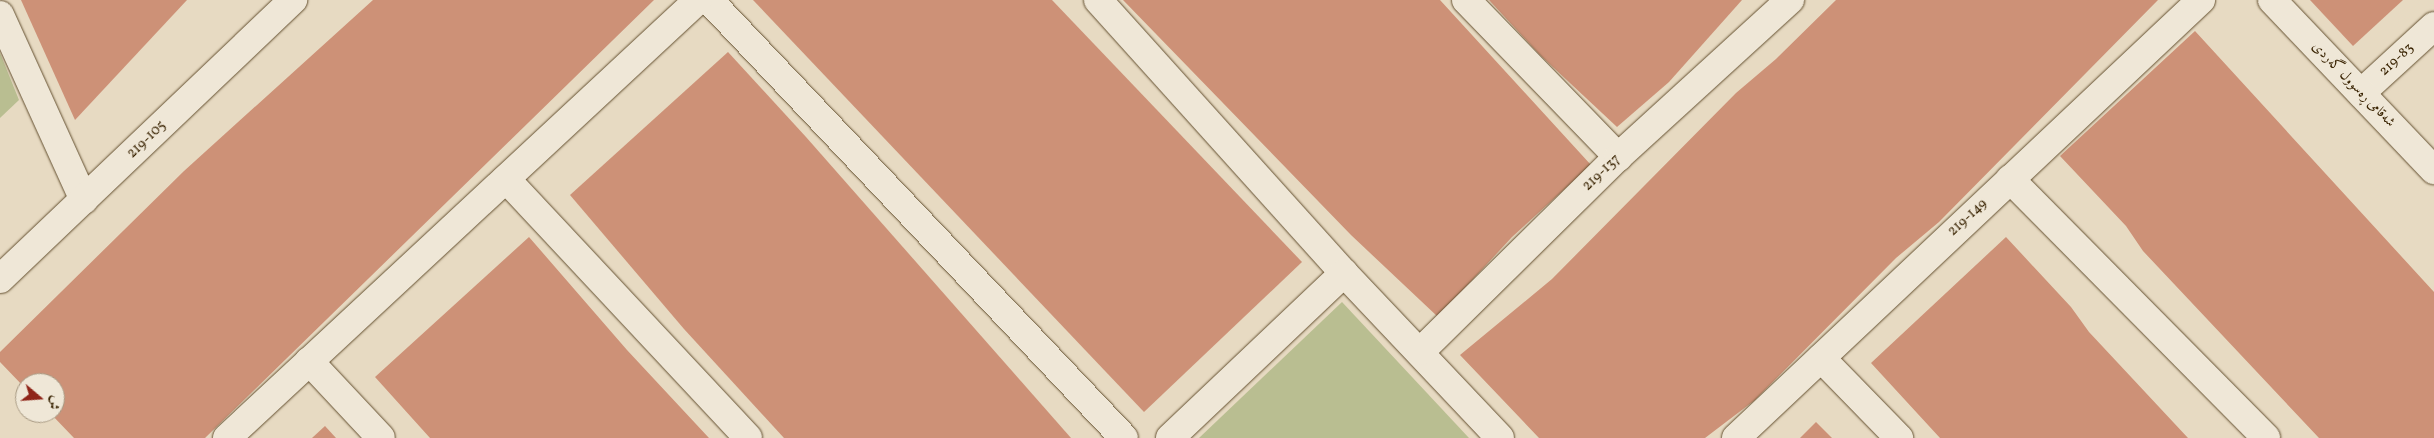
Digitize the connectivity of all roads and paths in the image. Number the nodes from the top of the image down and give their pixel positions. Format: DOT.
graph roads {
  1 [pos="293,0"];
  2 [pos="698,0"];
  3 [pos="709,0"];
  4 [pos="1098,0"];
  5 [pos="1466,0"];
  6 [pos="1790,0"];
  7 [pos="2201,0"];
  8 [pos="2272,0"];
  9 [pos="0,15"];
  10 [pos="2434,26"];
  11 [pos="2361,93"];
  12 [pos="1618,157"];
  13 [pos="2434,170"];
  14 [pos="506,179"];
  15 [pos="2010,179"];
  16 [pos="84,200"];
  17 [pos="1344,273"];
  18 [pos="0,279"];
  19 [pos="1421,351"];
  20 [pos="1821,358"];
  21 [pos="309,361"];
  22 [pos="227,438"];
  23 [pos="382,438"];
  24 [pos="748,438"];
  25 [pos="1124,438"];
  26 [pos="1170,438"];
  27 [pos="1500,438"];
  28 [pos="1736,438"];
  29 [pos="1899,438"];
  30 [pos="2266,438"];
  1 -- 16 [label="street, 219-105"];
  2 -- 14 [label="street"];
  3 -- 25 [label="street"];
  4 -- 17 [label="street"];
  5 -- 12 [label="street"];
  6 -- 12 [label="street, 219-137"];
  7 -- 15 [label="street, 219-149"];
  8 -- 11 [label="street, شەقامی ڕەسوول گەردی"];
  9 -- 16 [label="street"];
  10 -- 11 [label="street, 219-83"];
  11 -- 13 [label="street, شەقامی ڕەسوول گەردی"];
  12 -- 19 [label="street, 219-137"];
  14 -- 21 [label="street"];
  14 -- 24 [label="street"];
  15 -- 20 [label="street, 219-149"];
  15 -- 30 [label="street"];
  16 -- 18 [label="street, 219-105"];
  17 -- 19 [label="street"];
  17 -- 26 [label="street"];
  19 -- 27 [label="street"];
  20 -- 28 [label="street, 219-149"];
  20 -- 29 [label="street"];
  21 -- 22 [label="street"];
  21 -- 23 [label="street"];
}
